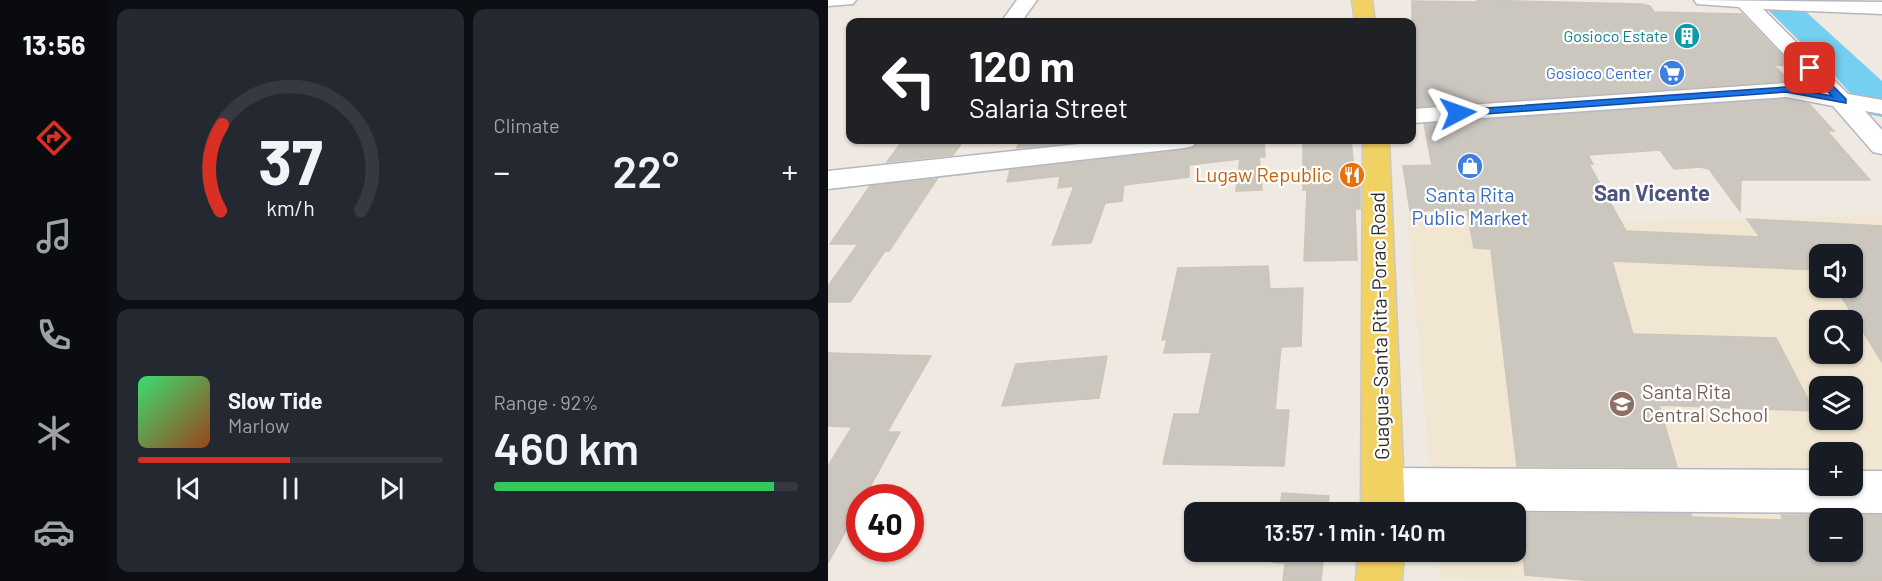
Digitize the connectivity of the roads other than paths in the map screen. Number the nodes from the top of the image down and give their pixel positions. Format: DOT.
graph roads {
  1 [pos="828,0"];
  2 [pos="846,0"];
  3 [pos="1027,0"];
  4 [pos="1362,0"];
  5 [pos="1704,0"];
  6 [pos="1748,2"];
  7 [pos="1810,3"];
  8 [pos="1882,8"];
  9 [pos="1014,18"];
  10 [pos="1364,18"];
  11 [pos="1847,102"];
  12 [pos="1882,107"];
  13 [pos="1416,116"];
  14 [pos="1148,144"];
  15 [pos="1376,144"];
  16 [pos="1882,146"];
  17 [pos="828,180"];
  18 [pos="1882,492"];
  19 [pos="1383,501"];
  20 [pos="1380,562"];
  21 [pos="1379,581"];
  1 -- 2 [label="street"];
  3 -- 9 [label="street"];
  4 -- 10 [label="main road"];
  5 -- 6 [label="street"];
  6 -- 7 [label="street"];
  6 -- 11 [label="street"];
  7 -- 8 [label="street"];
  11 -- 12 [label="street"];
  11 -- 13 [label="street"];
  11 -- 16 [label="street"];
  14 -- 17 [label="street"];
  15 -- 19 [label="main road, Guagua-Santa Rita-Porac Road"];
  18 -- 19 [label="street"];
  20 -- 21 [label="main road"];
}
